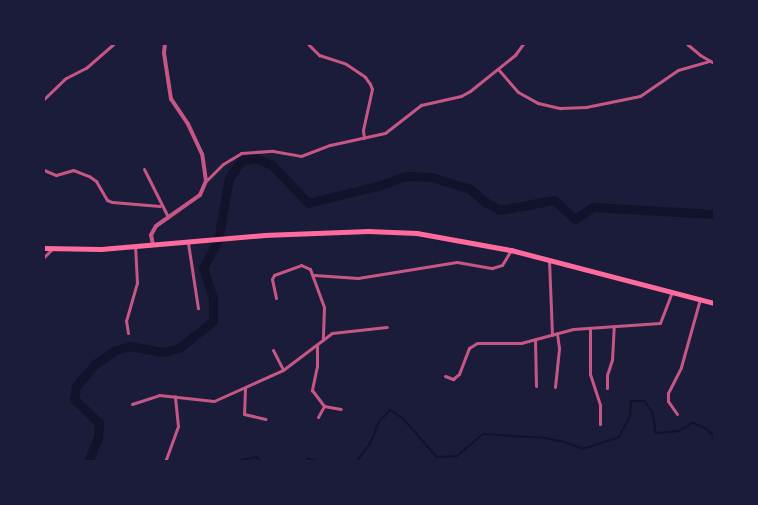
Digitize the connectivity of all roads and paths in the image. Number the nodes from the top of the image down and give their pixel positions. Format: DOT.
graph roads {
  1 [pos="114,44"];
  2 [pos="165,44"];
  3 [pos="308,44"];
  4 [pos="523,44"];
  5 [pos="687,44"];
  6 [pos="712,62"];
  7 [pos="498,69"];
  8 [pos="44,99"];
  9 [pos="364,138"];
  10 [pos="144,169"];
  11 [pos="44,170"];
  12 [pos="206,181"];
  13 [pos="160,206"];
  14 [pos="168,217"];
  15 [pos="188,243"];
  16 [pos="153,246"];
  17 [pos="135,247"];
  18 [pos="44,248"];
  19 [pos="52,249"];
  20 [pos="511,250"];
  21 [pos="44,257"];
  22 [pos="549,260"];
  23 [pos="314,275"];
  24 [pos="672,292"];
  25 [pos="276,298"];
  26 [pos="700,299"];
  27 [pos="714,303"];
  28 [pos="198,308"];
  29 [pos="614,326"];
  30 [pos="387,327"];
  31 [pos="591,327"];
  32 [pos="128,333"];
  33 [pos="557,333"];
  34 [pos="552,335"];
  35 [pos="323,339"];
  36 [pos="535,339"];
  37 [pos="316,345"];
  38 [pos="273,350"];
  39 [pos="283,370"];
  40 [pos="445,376"];
  41 [pos="536,386"];
  42 [pos="555,387"];
  43 [pos="245,388"];
  44 [pos="607,388"];
  45 [pos="175,396"];
  46 [pos="132,404"];
  47 [pos="324,406"];
  48 [pos="341,409"];
  49 [pos="677,414"];
  50 [pos="318,417"];
  51 [pos="265,419"];
  52 [pos="600,424"];
  53 [pos="165,462"];
  1 -- 8 [label="street"];
  2 -- 12 [label="street"];
  3 -- 9 [label="street"];
  4 -- 7 [label="street"];
  5 -- 6 [label="street"];
  6 -- 7 [label="street"];
  7 -- 9 [label="street"];
  9 -- 12 [label="street"];
  10 -- 13 [label="street"];
  11 -- 13 [label="street"];
  12 -- 14 [label="street"];
  13 -- 14 [label="street"];
  14 -- 16 [label="street"];
  15 -- 16 [label="highway"];
  15 -- 20 [label="highway"];
  15 -- 28 [label="street"];
  16 -- 17 [label="highway"];
  17 -- 19 [label="highway"];
  17 -- 32 [label="street"];
  18 -- 19 [label="highway"];
  19 -- 21 [label="street"];
  20 -- 22 [label="highway"];
  20 -- 23 [label="street"];
  22 -- 24 [label="highway"];
  22 -- 34 [label="street"];
  23 -- 25 [label="street"];
  23 -- 35 [label="street"];
  24 -- 26 [label="highway"];
  24 -- 29 [label="street"];
  26 -- 27 [label="highway"];
  26 -- 49 [label="street"];
  29 -- 31 [label="street"];
  29 -- 44 [label="street"];
  30 -- 35 [label="street"];
  31 -- 33 [label="street"];
  31 -- 52 [label="street"];
  33 -- 34 [label="street"];
  33 -- 42 [label="street"];
  34 -- 36 [label="street"];
  35 -- 37 [label="street"];
  36 -- 40 [label="street"];
  36 -- 41 [label="street"];
  37 -- 39 [label="street"];
  37 -- 47 [label="street"];
  38 -- 39 [label="street"];
  39 -- 43 [label="street"];
  43 -- 45 [label="street"];
  43 -- 51 [label="street"];
  45 -- 46 [label="street"];
  45 -- 53 [label="street"];
  47 -- 48 [label="street"];
  47 -- 50 [label="street"];
}
